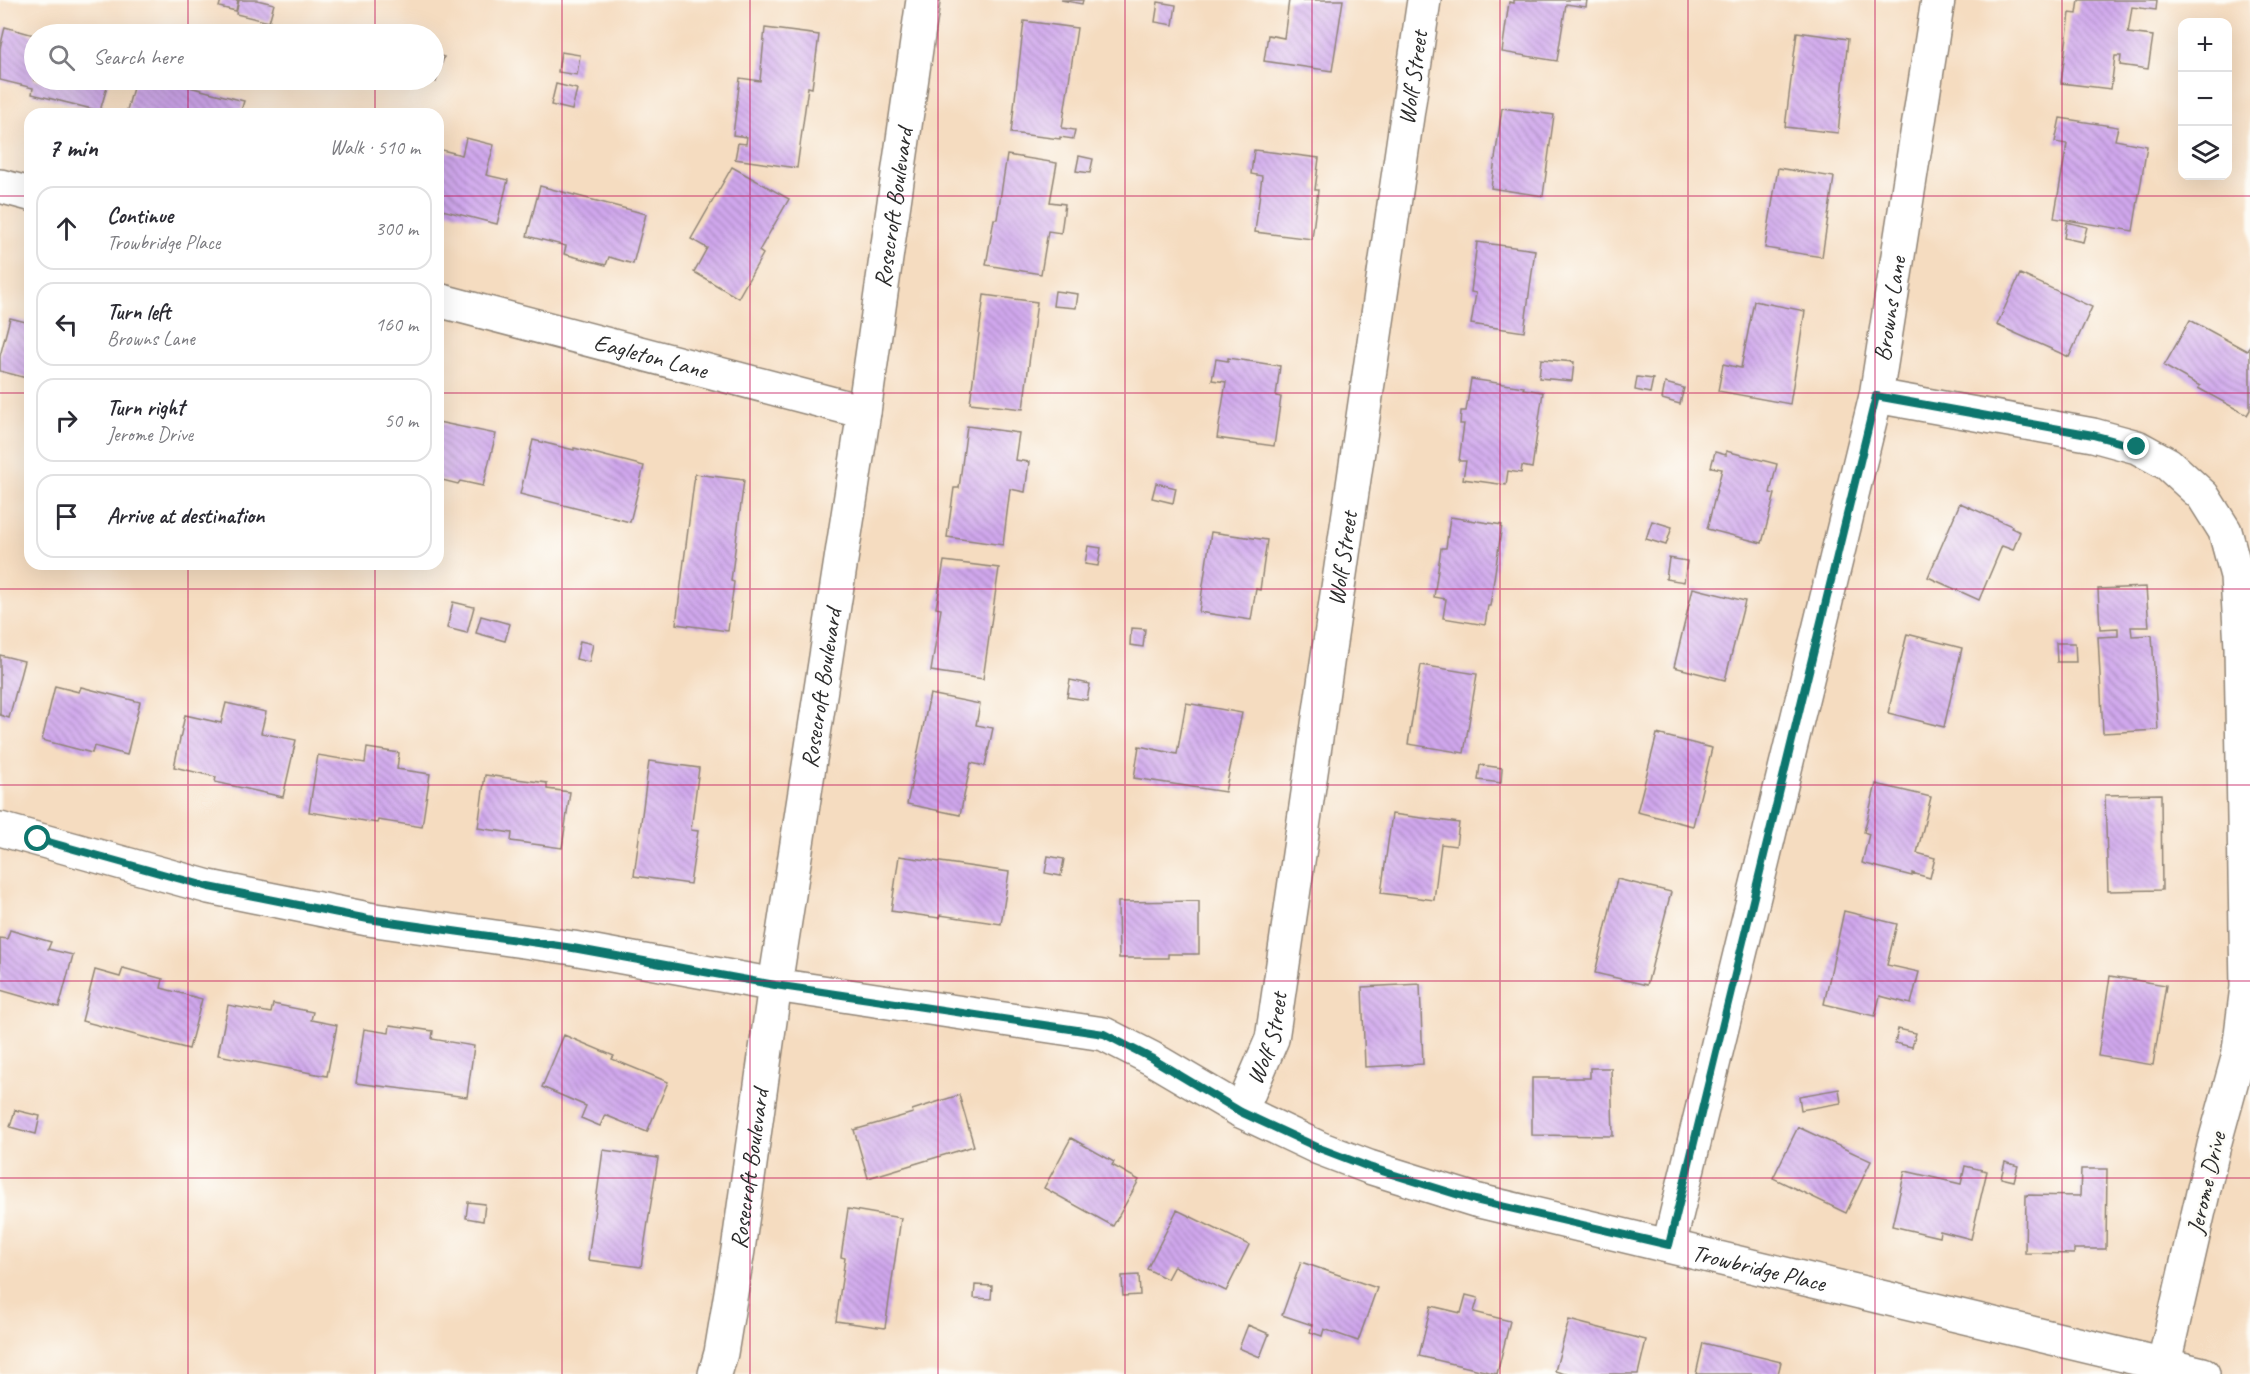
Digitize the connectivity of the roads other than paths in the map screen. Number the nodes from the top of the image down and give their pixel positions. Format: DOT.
graph roads {
  1 [pos="923,0"];
  2 [pos="1424,0"];
  3 [pos="1938,0"];
  4 [pos="0,186"];
  5 [pos="24,192"];
  6 [pos="444,302"];
  7 [pos="1876,396"];
  8 [pos="864,412"];
  9 [pos="0,829"];
  10 [pos="775,985"];
  11 [pos="1241,1112"];
  12 [pos="1669,1245"];
  13 [pos="2164,1363"];
  14 [pos="715,1374"];
  15 [pos="2203,1374"];
  1 -- 8 [label="street, Rosecroft Boulevard"];
  2 -- 11 [label="street, Wolf Street"];
  3 -- 7 [label="street, Browns Lane"];
  4 -- 5 [label="street"];
  6 -- 8 [label="street, Eagleton Lane"];
  7 -- 12 [label="street, Browns Lane"];
  7 -- 13 [label="street, Jerome Drive"];
  8 -- 10 [label="street, Rosecroft Boulevard"];
  9 -- 10 [label="street, Trowbridge Place"];
  10 -- 11 [label="street, Trowbridge Place"];
  10 -- 14 [label="street, Rosecroft Boulevard"];
  11 -- 12 [label="street, Trowbridge Place"];
  12 -- 13 [label="street, Trowbridge Place"];
  13 -- 15 [label="street, Trowbridge Place"];
}
